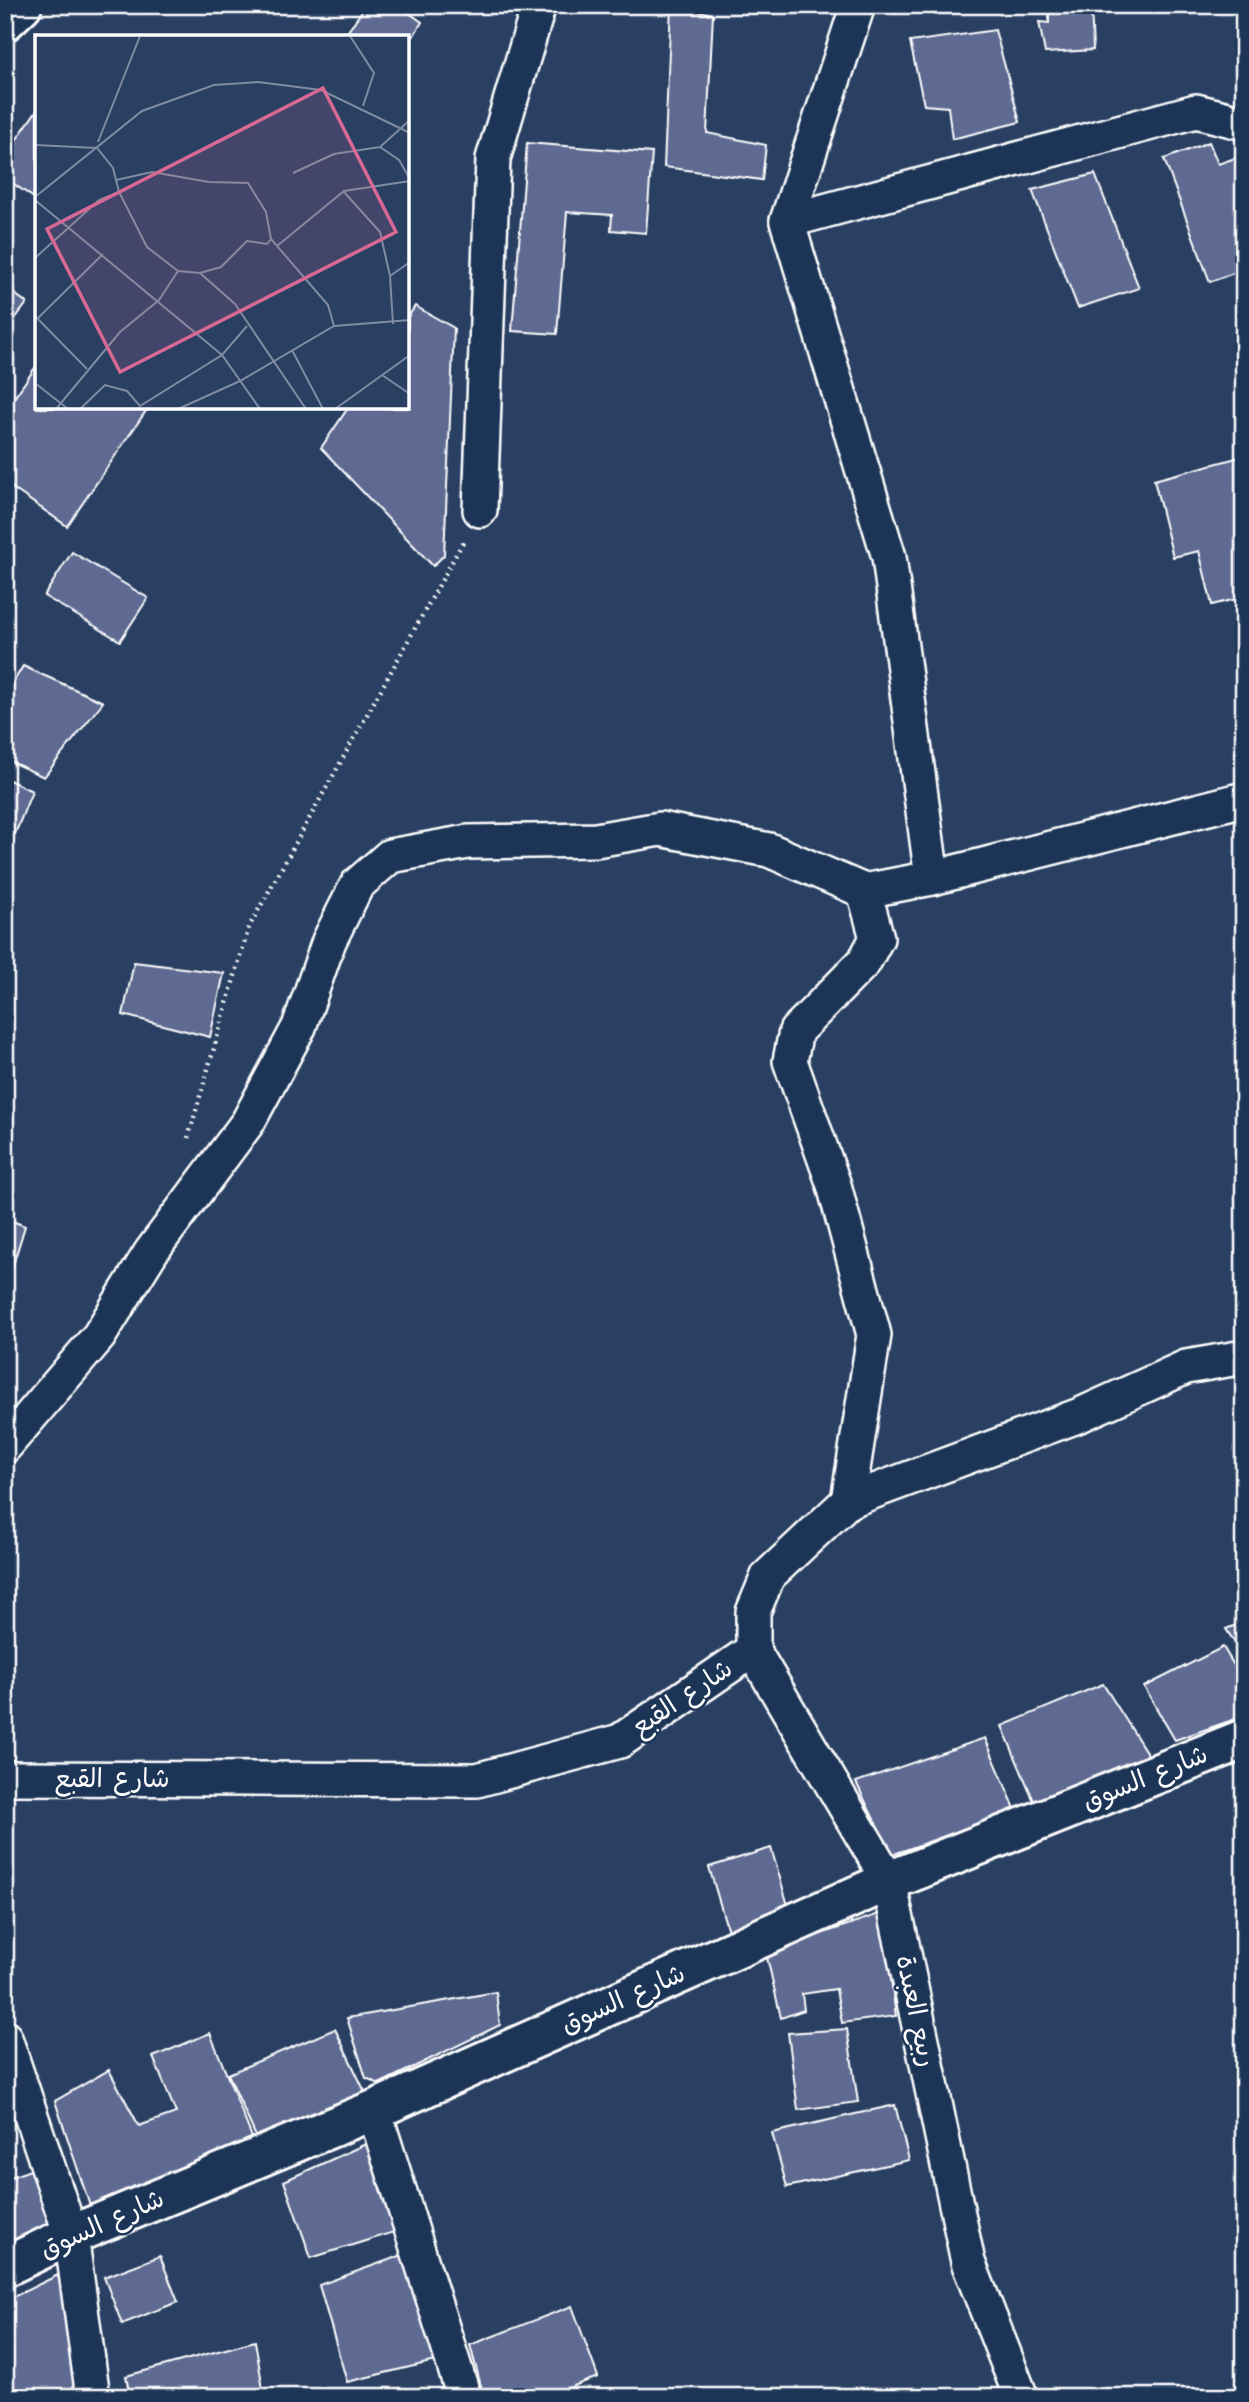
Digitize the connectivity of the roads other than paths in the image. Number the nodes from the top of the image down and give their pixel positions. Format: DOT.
graph roads {
  1 [pos="22,5"];
  2 [pos="539,5"];
  3 [pos="859,5"];
  4 [pos="5,21"];
  5 [pos="1244,123"];
  6 [pos="787,221"];
  7 [pos="480,510"];
  8 [pos="1244,799"];
  9 [pos="932,878"];
  10 [pos="864,891"];
  11 [pos="1244,1357"];
  12 [pos="5,1446"];
  13 [pos="848,1501"];
  14 [pos="753,1650"];
  15 [pos="1244,1739"];
  16 [pos="5,1778"];
  17 [pos="888,1881"];
  18 [pos="5,2038"];
  19 [pos="373,2110"];
  20 [pos="72,2235"];
  21 [pos="5,2267"];
  22 [pos="93,2397"];
  23 [pos="464,2397"];
  24 [pos="1021,2397"];
  1 -- 4 [label="street"];
  2 -- 7 [label="street"];
  3 -- 6 [label="street"];
  5 -- 6 [label="street"];
  6 -- 9 [label="street"];
  8 -- 9 [label="street"];
  9 -- 10 [label="street"];
  10 -- 12 [label="street"];
  10 -- 13 [label="street"];
  11 -- 13 [label="street, شارع القبع"];
  13 -- 14 [label="street, شارع القبع"];
  14 -- 16 [label="street, شارع القبع"];
  14 -- 17 [label="street, ربيع العبدة"];
  15 -- 17 [label="street, شارع السوق"];
  17 -- 19 [label="street, شارع السوق"];
  17 -- 24 [label="street, ربيع العبدة"];
  18 -- 20 [label="street"];
  19 -- 20 [label="street, شارع السوق"];
  19 -- 23 [label="street"];
  20 -- 21 [label="street, شارع السوق"];
  20 -- 22 [label="street"];
}
